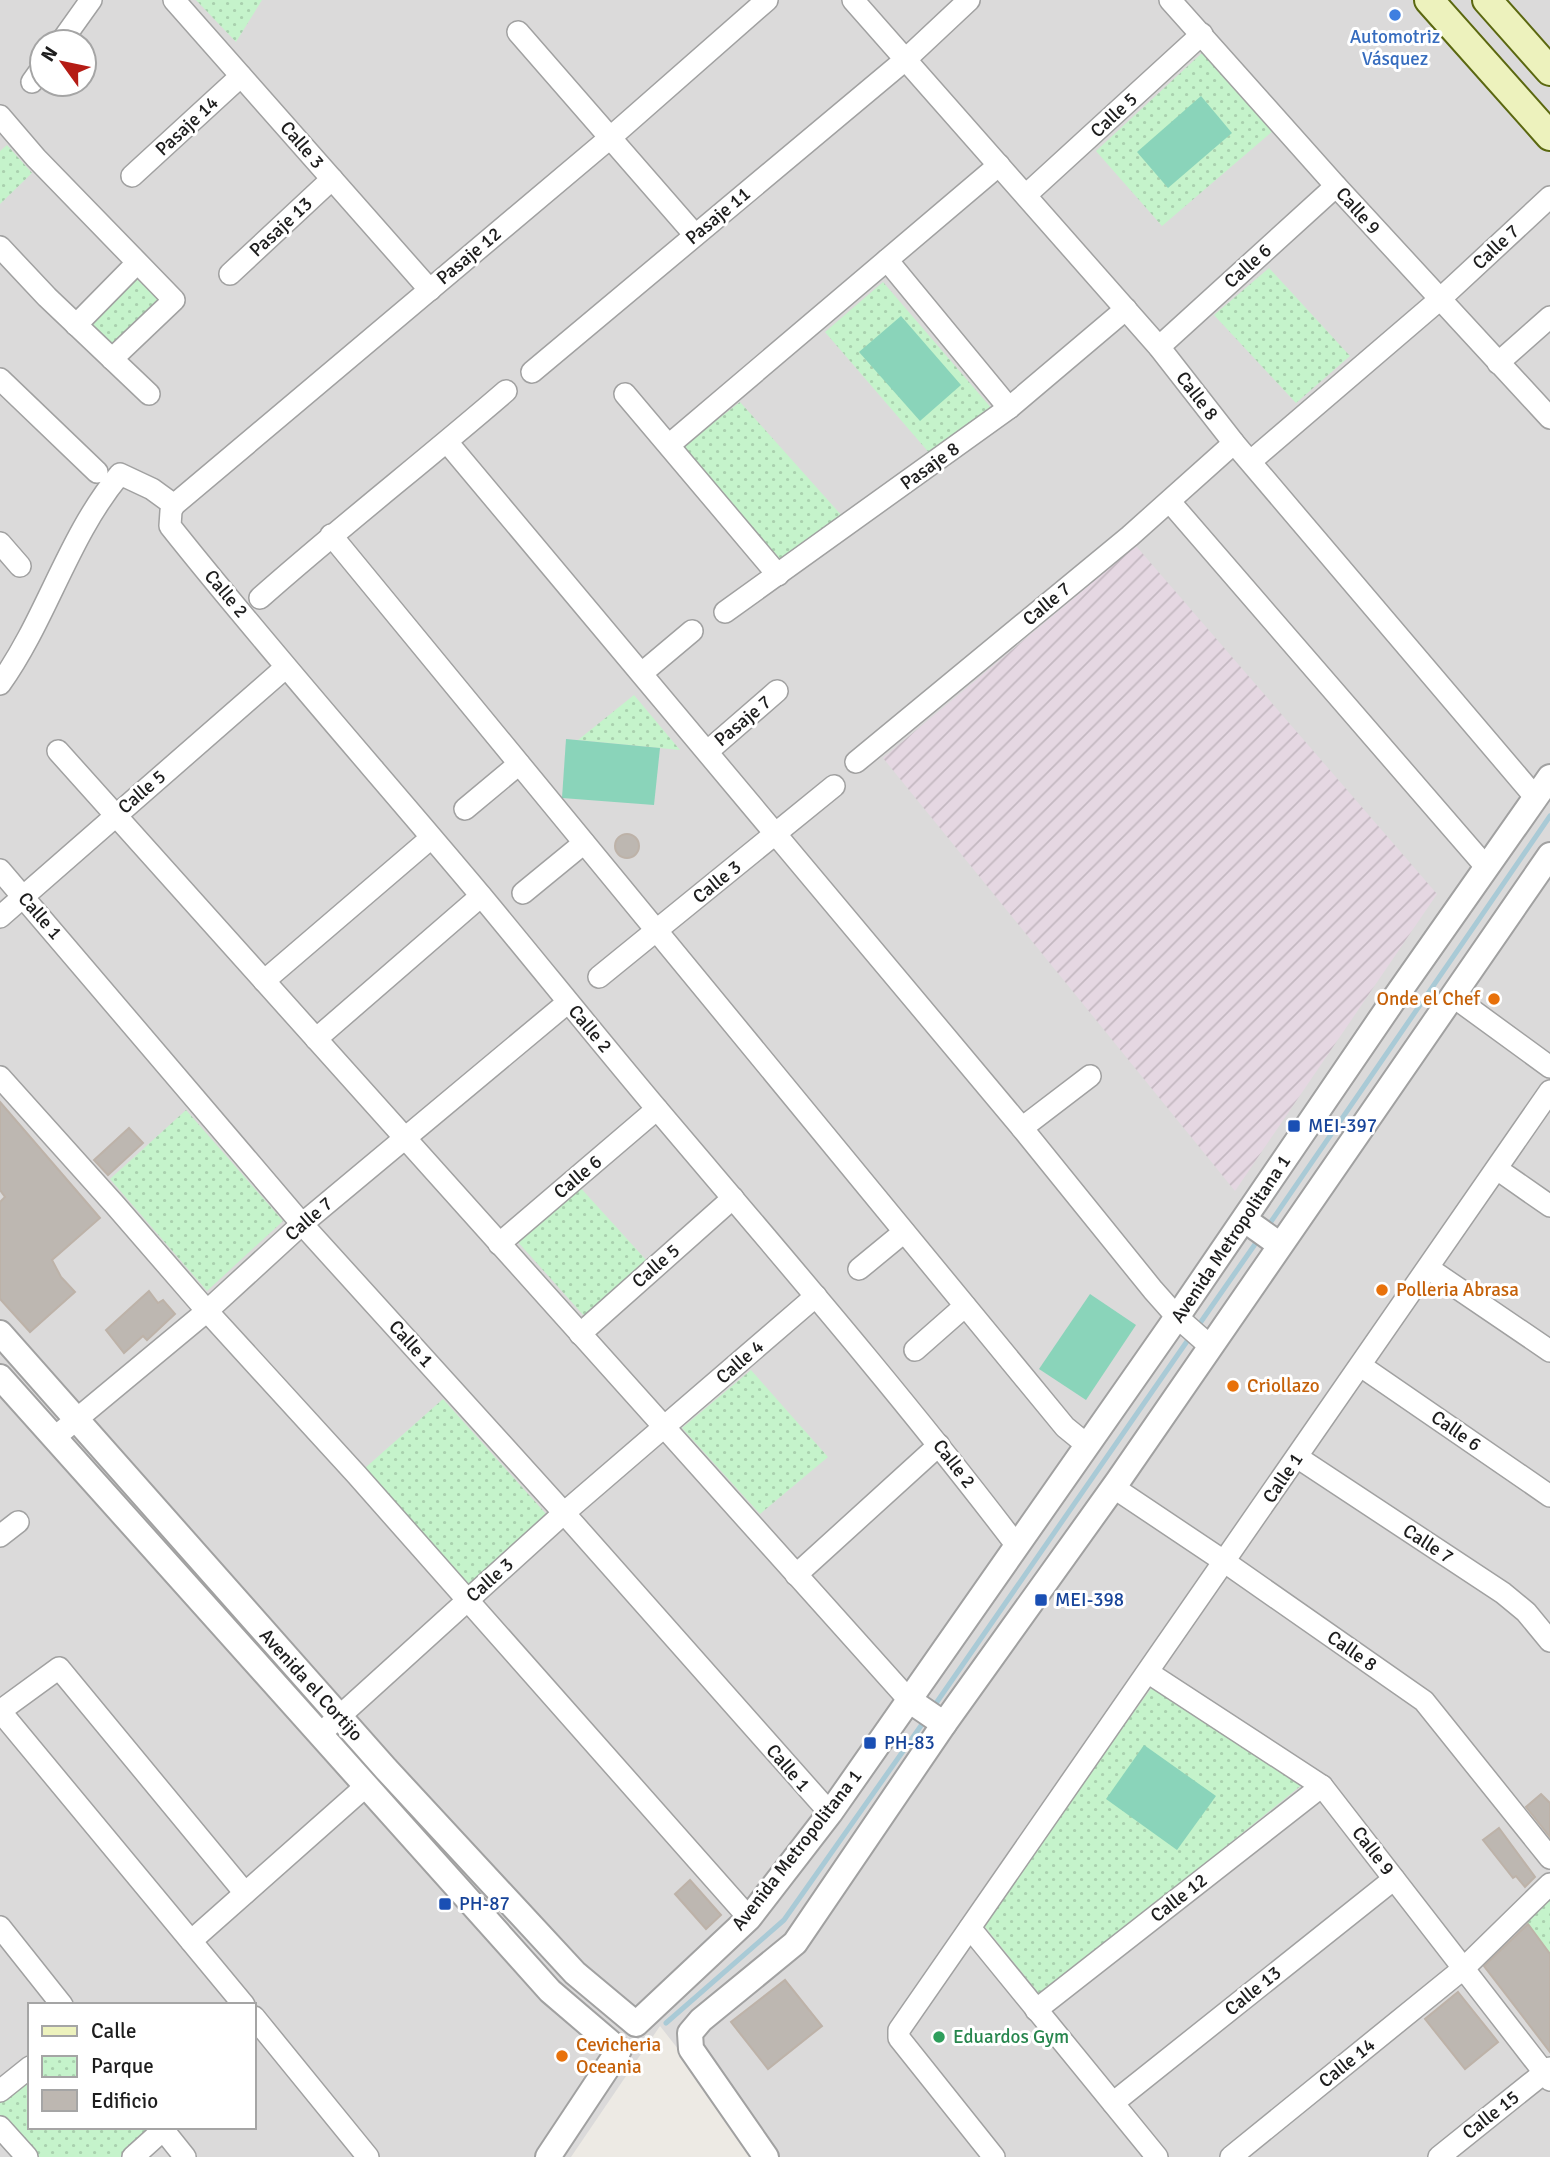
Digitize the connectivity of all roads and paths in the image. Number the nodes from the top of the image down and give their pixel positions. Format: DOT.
graph roads {
  1 [pos="91,0"];
  2 [pos="174,0"];
  3 [pos="767,0"];
  4 [pos="853,0"];
  5 [pos="969,0"];
  6 [pos="1170,0"];
  7 [pos="1430,0"];
  8 [pos="1487,0"];
  9 [pos="71,28"];
  10 [pos="517,32"];
  11 [pos="1202,34"];
  12 [pos="905,60"];
  13 [pos="1550,71"];
  14 [pos="241,75"];
  15 [pos="0,116"];
  16 [pos="1550,136"];
  17 [pos="611,137"];
  18 [pos="999,165"];
  19 [pos="132,176"];
  20 [pos="332,179"];
  21 [pos="1336,186"];
  22 [pos="1026,195"];
  23 [pos="1550,197"];
  24 [pos="695,235"];
  25 [pos="0,247"];
  26 [pos="887,260"];
  27 [pos="137,263"];
  28 [pos="230,274"];
  29 [pos="430,290"];
  30 [pos="1439,300"];
  31 [pos="1126,309"];
  32 [pos="1550,317"];
  33 [pos="76,325"];
  34 [pos="1159,346"];
  35 [pos="112,359"];
  36 [pos="1498,363"];
  37 [pos="532,372"];
  38 [pos="0,379"];
  39 [pos="506,391"];
  40 [pos="149,394"];
  41 [pos="625,394"];
  42 [pos="1010,408"];
  43 [pos="1550,418"];
  44 [pos="447,442"];
  45 [pos="1234,443"];
  46 [pos="669,445"];
  47 [pos="1251,461"];
  48 [pos="97,472"];
  49 [pos="1170,502"];
  50 [pos="172,508"];
  51 [pos="331,535"];
  52 [pos="0,543"];
  53 [pos="20,566"];
  54 [pos="778,576"];
  55 [pos="260,598"];
  56 [pos="725,612"];
  57 [pos="692,631"];
  58 [pos="285,668"];
  59 [pos="642,673"];
  60 [pos="0,684"];
  61 [pos="778,691"];
  62 [pos="58,751"];
  63 [pos="708,751"];
  64 [pos="856,762"];
  65 [pos="519,764"];
  66 [pos="834,786"];
  67 [pos="1543,787"];
  68 [pos="465,809"];
  69 [pos="116,815"];
  70 [pos="777,834"];
  71 [pos="430,838"];
  72 [pos="584,843"];
  73 [pos="1550,855"];
  74 [pos="1487,868"];
  75 [pos="0,870"];
  76 [pos="523,892"];
  77 [pos="23,896"];
  78 [pos="481,896"];
  79 [pos="0,918"];
  80 [pos="657,931"];
  81 [pos="599,977"];
  82 [pos="264,981"];
  83 [pos="1454,997"];
  84 [pos="568,1003"];
  85 [pos="316,1039"];
  86 [pos="1550,1067"];
  87 [pos="1090,1076"];
  88 [pos="0,1077"];
  89 [pos="1550,1091"];
  90 [pos="657,1109"];
  91 [pos="1022,1128"];
  92 [pos="406,1139"];
  93 [pos="1497,1169"];
  94 [pos="733,1198"];
  95 [pos="1550,1206"];
  96 [pos="1249,1222"];
  97 [pos="302,1224"];
  98 [pos="905,1232"];
  99 [pos="1276,1242"];
  100 [pos="499,1244"];
  101 [pos="1428,1268"];
  102 [pos="859,1269"];
  103 [pos="817,1296"];
  104 [pos="965,1306"];
  105 [pos="207,1311"];
  106 [pos="1180,1320"];
  107 [pos="0,1333"];
  108 [pos="580,1334"];
  109 [pos="1206,1343"];
  110 [pos="915,1350"];
  111 [pos="1550,1351"];
  112 [pos="1361,1366"];
  113 [pos="0,1377"];
  114 [pos="76,1420"];
  115 [pos="663,1427"];
  116 [pos="54,1438"];
  117 [pos="939,1445"];
  118 [pos="1087,1445"];
  119 [pos="1297,1457"];
  120 [pos="1113,1487"];
  121 [pos="1550,1496"];
  122 [pos="564,1513"];
  123 [pos="18,1522"];
  124 [pos="0,1536"];
  125 [pos="1017,1546"];
  126 [pos="1225,1562"];
  127 [pos="796,1575"];
  128 [pos="467,1601"];
  129 [pos="1550,1641"];
  130 [pos="1149,1673"];
  131 [pos="913,1702"];
  132 [pos="0,1711"];
  133 [pos="339,1717"];
  134 [pos="940,1721"];
  135 [pos="320,1734"];
  136 [pos="366,1786"];
  137 [pos="1322,1786"];
  138 [pos="830,1813"];
  139 [pos="1550,1858"];
  140 [pos="1394,1879"];
  141 [pos="1550,1884"];
  142 [pos="245,1893"];
  143 [pos="749,1918"];
  144 [pos="0,1927"];
  145 [pos="970,1928"];
  146 [pos="191,1941"];
  147 [pos="1464,1968"];
  148 [pos="60,2003"];
  149 [pos="242,2003"];
  150 [pos="1036,2010"];
  151 [pos="256,2019"];
  152 [pos="636,2024"];
  153 [pos="620,2050"];
  154 [pos="28,2069"];
  155 [pos="1548,2074"];
  156 [pos="0,2091"];
  157 [pos="1113,2103"];
  158 [pos="0,2127"];
  159 [pos="162,2129"];
  160 [pos="27,2157"];
  161 [pos="133,2157"];
  162 [pos="185,2157"];
  163 [pos="368,2157"];
  164 [pos="548,2157"];
  165 [pos="766,2157"];
  166 [pos="994,2157"];
  167 [pos="1157,2157"];
  168 [pos="1231,2157"];
  169 [pos="1439,2157"];
  1 -- 9 [label="street"];
  2 -- 14 [label="street, Calle 3"];
  3 -- 17 [label="street, Pasaje 12"];
  4 -- 12 [label="street, Calle 8"];
  5 -- 12 [label="street"];
  6 -- 11 [label="street, Calle 9"];
  7 -- 16 [label="main road"];
  8 -- 13 [label="main road"];
  10 -- 17 [label="street"];
  11 -- 21 [label="street, Calle 9"];
  11 -- 22 [label="street, Calle 5"];
  12 -- 18 [label="street, Calle 8"];
  12 -- 24 [label="street, Pasaje 11"];
  14 -- 19 [label="street, Pasaje 14"];
  14 -- 20 [label="street, Calle 3"];
  15 -- 27 [label="street"];
  17 -- 24 [label="street"];
  17 -- 29 [label="street, Pasaje 12"];
  18 -- 22 [label="street, Calle 8"];
  18 -- 26 [label="street"];
  20 -- 28 [label="street, Pasaje 13"];
  20 -- 29 [label="street, Calle 3"];
  21 -- 30 [label="street, Calle 9"];
  21 -- 34 [label="street, Calle 6"];
  22 -- 31 [label="street, Calle 8"];
  23 -- 30 [label="street, Calle 7"];
  24 -- 37 [label="street, Pasaje 11"];
  25 -- 33 [label="street"];
  26 -- 42 [label="street"];
  26 -- 46 [label="street"];
  27 -- 33 [label="street"];
  27 -- 35 [label="street"];
  29 -- 50 [label="street, Pasaje 12"];
  30 -- 36 [label="street, Calle 9"];
  30 -- 47 [label="street, Calle 7"];
  31 -- 34 [label="street, Calle 8"];
  31 -- 42 [label="street, Pasaje 8"];
  32 -- 36 [label="street"];
  33 -- 35 [label="street"];
  34 -- 45 [label="street, Calle 8"];
  35 -- 40 [label="street"];
  36 -- 43 [label="street, Calle 9"];
  38 -- 48 [label="street"];
  39 -- 44 [label="street"];
  41 -- 46 [label="street"];
  42 -- 54 [label="street, Pasaje 8"];
  44 -- 51 [label="street"];
  44 -- 59 [label="street"];
  45 -- 47 [label="street, Calle 8"];
  45 -- 49 [label="street, Calle 7"];
  46 -- 54 [label="street"];
  47 -- 67 [label="street, Calle 8"];
  49 -- 64 [label="street, Calle 7"];
  49 -- 74 [label="street"];
  50 -- 58 [label="street, Calle 2"];
  50 -- 60 [label="street"];
  51 -- 55 [label="street"];
  51 -- 65 [label="street"];
  52 -- 53 [label="street"];
  54 -- 56 [label="street, Pasaje 8"];
  57 -- 59 [label="street"];
  58 -- 69 [label="street, Calle 5"];
  58 -- 71 [label="street, Calle 2"];
  59 -- 63 [label="street"];
  61 -- 63 [label="street, Pasaje 7"];
  62 -- 69 [label="street"];
  63 -- 70 [label="street"];
  65 -- 68 [label="street"];
  65 -- 72 [label="street"];
  66 -- 70 [label="street, Calle 3"];
  67 -- 74 [label="street, Avenida Metropolitana 1"];
  69 -- 77 [label="street, Calle 5"];
  69 -- 82 [label="street"];
  70 -- 80 [label="street, Calle 3"];
  70 -- 91 [label="street"];
  71 -- 78 [label="street, Calle 2"];
  71 -- 82 [label="street"];
  72 -- 76 [label="street"];
  72 -- 80 [label="street"];
  73 -- 83 [label="street"];
  74 -- 96 [label="street, Avenida Metropolitana 1"];
  75 -- 77 [label="street, Calle 1"];
  77 -- 79 [label="street, Calle 5"];
  77 -- 97 [label="street, Calle 1"];
  78 -- 84 [label="street, Calle 2"];
  78 -- 85 [label="street"];
  80 -- 81 [label="street, Calle 3"];
  80 -- 98 [label="street"];
  82 -- 85 [label="street"];
  83 -- 86 [label="street"];
  83 -- 99 [label="street"];
  84 -- 90 [label="street, Calle 2"];
  84 -- 92 [label="street, Calle 7"];
  85 -- 92 [label="street"];
  87 -- 91 [label="street"];
  88 -- 105 [label="street"];
  89 -- 93 [label="street, Calle 1"];
  90 -- 94 [label="street, Calle 2"];
  90 -- 100 [label="street, Calle 6"];
  91 -- 106 [label="street"];
  92 -- 97 [label="street, Calle 7"];
  92 -- 100 [label="street"];
  93 -- 95 [label="street"];
  93 -- 101 [label="street, Calle 1"];
  94 -- 103 [label="street, Calle 2"];
  94 -- 108 [label="street, Calle 5"];
  96 -- 99 [label="street"];
  96 -- 106 [label="street, Avenida Metropolitana 1"];
  97 -- 105 [label="street, Calle 7"];
  97 -- 122 [label="street, Calle 1"];
  98 -- 102 [label="street"];
  98 -- 104 [label="street"];
  99 -- 109 [label="street"];
  100 -- 108 [label="street"];
  101 -- 111 [label="street"];
  101 -- 112 [label="street, Calle 1"];
  103 -- 115 [label="street, Calle 4"];
  103 -- 117 [label="street, Calle 2"];
  104 -- 110 [label="street"];
  104 -- 118 [label="street"];
  105 -- 114 [label="street, Calle 7"];
  105 -- 128 [label="street"];
  106 -- 109 [label="street"];
  106 -- 118 [label="street, Avenida Metropolitana 1"];
  107 -- 114 [label="street, Avenida el Cortijo"];
  108 -- 115 [label="street"];
  109 -- 120 [label="street"];
  112 -- 119 [label="street, Calle 1"];
  112 -- 121 [label="street, Calle 6"];
  113 -- 116 [label="street, Avenida el Cortijo"];
  114 -- 116 [label="street, Calle 7"];
  114 -- 133 [label="street, Avenida el Cortijo"];
  115 -- 122 [label="street, Calle 3"];
  115 -- 127 [label="street"];
  116 -- 135 [label="street, Avenida el Cortijo"];
  117 -- 125 [label="street, Calle 2"];
  117 -- 127 [label="street"];
  118 -- 125 [label="street, Avenida Metropolitana 1"];
  119 -- 126 [label="street, Calle 1"];
  119 -- 129 [label="street, Calle 7"];
  120 -- 126 [label="street, Calle 8"];
  120 -- 134 [label="street"];
  122 -- 128 [label="street, Calle 3"];
  122 -- 138 [label="street, Calle 1"];
  123 -- 124 [label="street"];
  125 -- 131 [label="street, Avenida Metropolitana 1"];
  126 -- 130 [label="street, Calle 1"];
  126 -- 139 [label="street, Calle 8"];
  127 -- 131 [label="street"];
  128 -- 133 [label="street, Calle 3"];
  128 -- 143 [label="street"];
  130 -- 137 [label="street, Calle 9"];
  130 -- 145 [label="street, Calle 1"];
  131 -- 134 [label="street"];
  131 -- 138 [label="street, Avenida Metropolitana 1"];
  132 -- 142 [label="street"];
  132 -- 146 [label="street"];
  133 -- 135 [label="street, Calle 3"];
  133 -- 152 [label="street, Avenida el Cortijo"];
  134 -- 165 [label="street"];
  135 -- 136 [label="street, Avenida el Cortijo"];
  136 -- 142 [label="street"];
  136 -- 153 [label="street, Avenida el Cortijo"];
  137 -- 140 [label="street, Calle 9"];
  137 -- 150 [label="street, Calle 12"];
  138 -- 143 [label="street, Avenida Metropolitana 1"];
  140 -- 147 [label="street, Calle 9"];
  140 -- 157 [label="street, Calle 13"];
  141 -- 147 [label="street, Calle 14"];
  142 -- 146 [label="street"];
  143 -- 152 [label="street, Avenida Metropolitana 1"];
  144 -- 148 [label="street"];
  145 -- 150 [label="street"];
  145 -- 166 [label="street, Calle 1"];
  146 -- 149 [label="street"];
  147 -- 155 [label="street, Calle 9"];
  147 -- 168 [label="street, Calle 14"];
  150 -- 157 [label="street"];
  151 -- 163 [label="street"];
  152 -- 153 [label="street, Avenida Metropolitana 1"];
  153 -- 164 [label="street, Avenida Metropolitana 1"];
  154 -- 156 [label="street"];
  155 -- 169 [label="street, Calle 15"];
  157 -- 167 [label="street"];
  158 -- 160 [label="street"];
  159 -- 161 [label="street"];
  159 -- 162 [label="street"];
}
